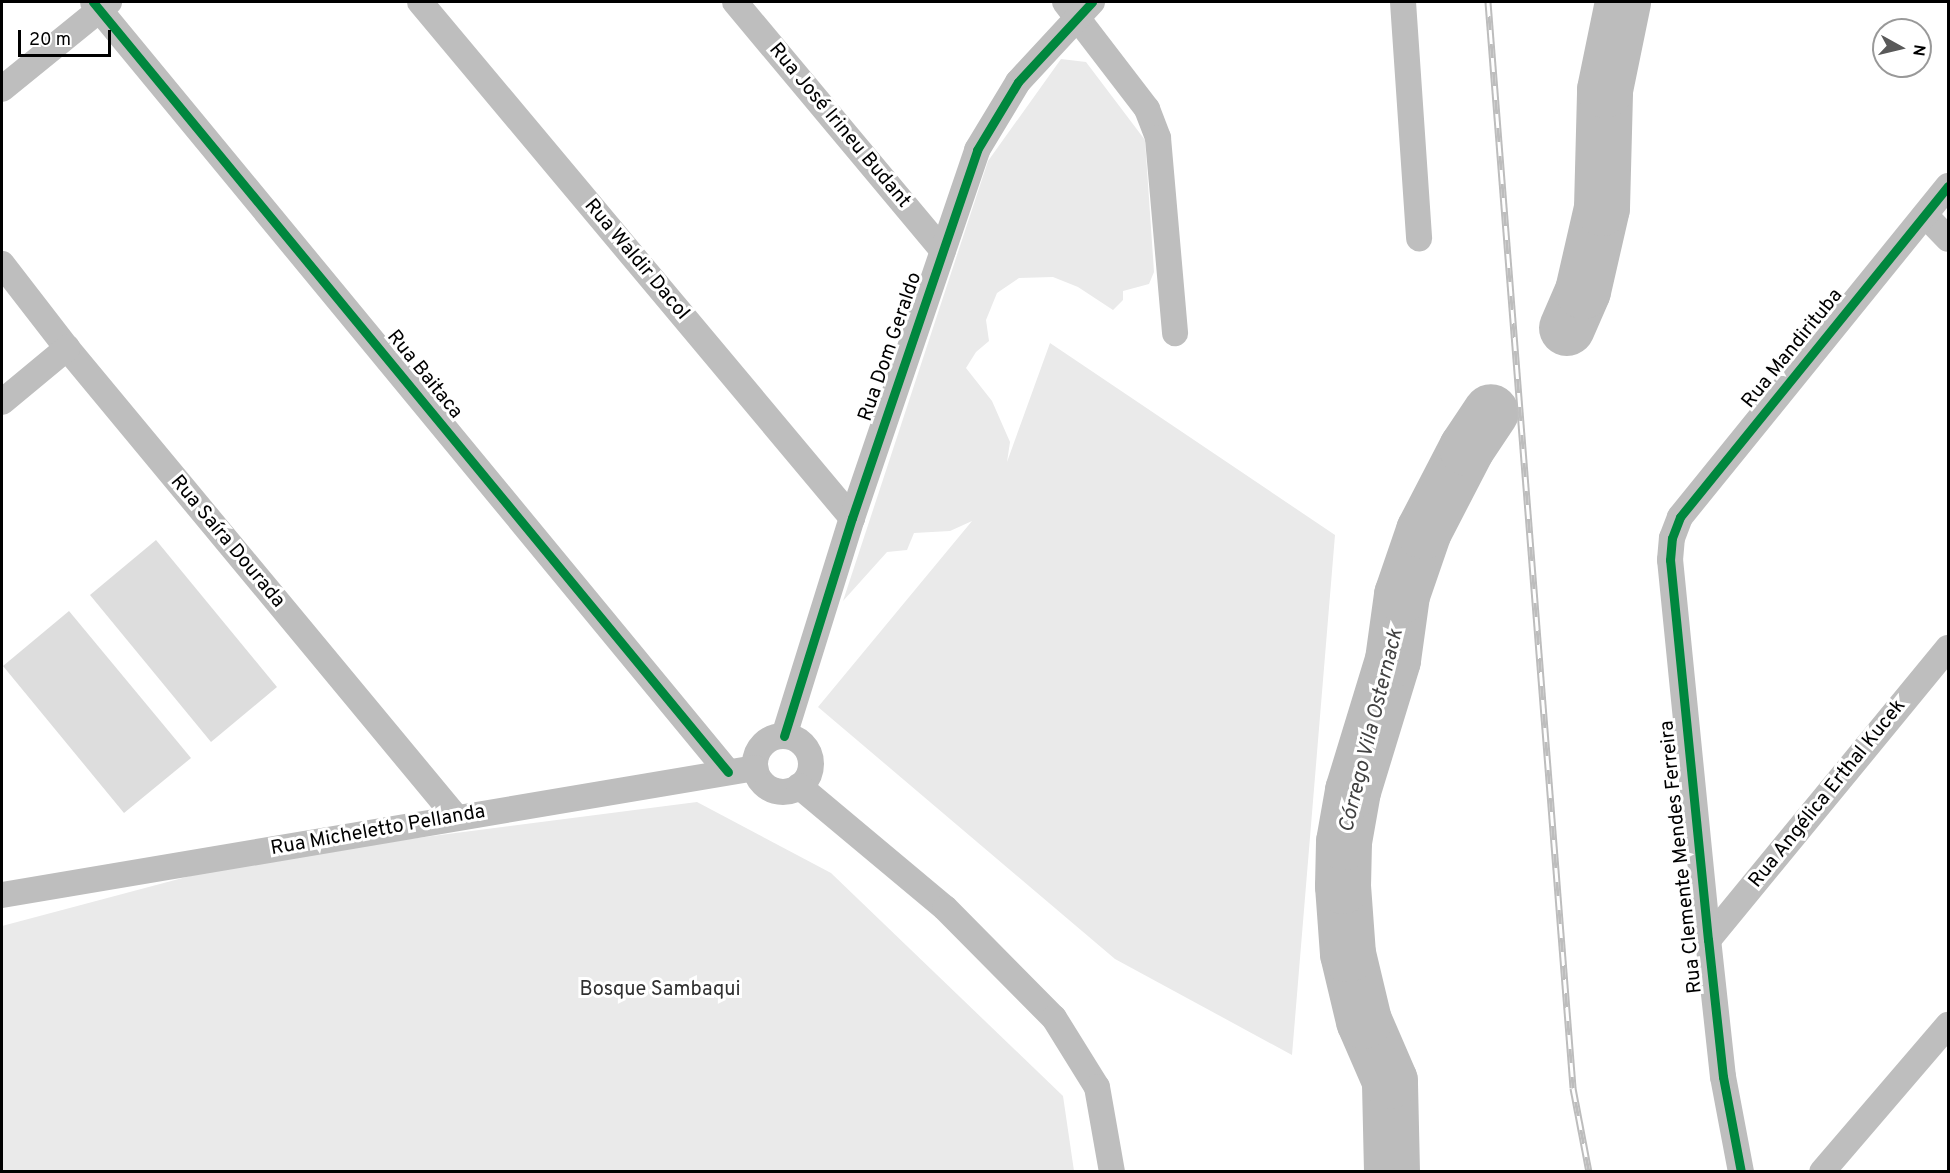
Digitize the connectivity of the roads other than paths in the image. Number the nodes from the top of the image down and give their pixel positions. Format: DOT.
graph roads {
  1 [pos="420,2"];
  2 [pos="735,2"];
  3 [pos="1403,2"];
  4 [pos="101,4"];
  5 [pos="1079,7"];
  6 [pos="2,89"];
  7 [pos="1948,186"];
  8 [pos="1925,215"];
  9 [pos="1419,238"];
  10 [pos="1948,239"];
  11 [pos="943,251"];
  12 [pos="2,264"];
  13 [pos="1175,333"];
  14 [pos="67,348"];
  15 [pos="2,402"];
  16 [pos="852,518"];
  17 [pos="1672,538"];
  18 [pos="1948,648"];
  19 [pos="784,736"];
  20 [pos="755,768"];
  21 [pos="728,772"];
  22 [pos="799,786"];
  23 [pos="456,817"];
  24 [pos="2,895"];
  25 [pos="1708,940"];
  26 [pos="1948,1025"];
  27 [pos="1112,1172"];
  28 [pos="1741,1172"];
  29 [pos="1822,1172"];
  1 -- 16 [label="street, Rua Waldir Dacol"];
  2 -- 11 [label="street, Rua José Irineu Budant"];
  3 -- 9 [label="street"];
  4 -- 6 [label="street"];
  4 -- 21 [label="street, Rua Baitaca"];
  5 -- 11 [label="street, Rua Dom Geraldo"];
  5 -- 13 [label="street"];
  7 -- 8 [label="street, Rua Mandirituba"];
  8 -- 10 [label="street"];
  8 -- 17 [label="street, Rua Mandirituba"];
  11 -- 16 [label="street, Rua Dom Geraldo"];
  12 -- 14 [label="street, Rua Saíra Dourada"];
  14 -- 15 [label="street"];
  14 -- 23 [label="street, Rua Saíra Dourada"];
  16 -- 19 [label="street, Rua Dom Geraldo"];
  17 -- 25 [label="street, Rua Clemente Mendes Ferreira"];
  18 -- 25 [label="street, Rua Angélica Erthal Kucek"];
  19 -- 20 [label="street"];
  19 -- 22 [label="street"];
  20 -- 21 [label="street, Rua Micheletto Pellanda"];
  20 -- 22 [label="street"];
  21 -- 23 [label="street, Rua Micheletto Pellanda"];
  22 -- 27 [label="street"];
  23 -- 24 [label="street, Rua Micheletto Pellanda"];
  25 -- 28 [label="street, Rua Clemente Mendes Ferreira"];
  26 -- 29 [label="street"];
}
